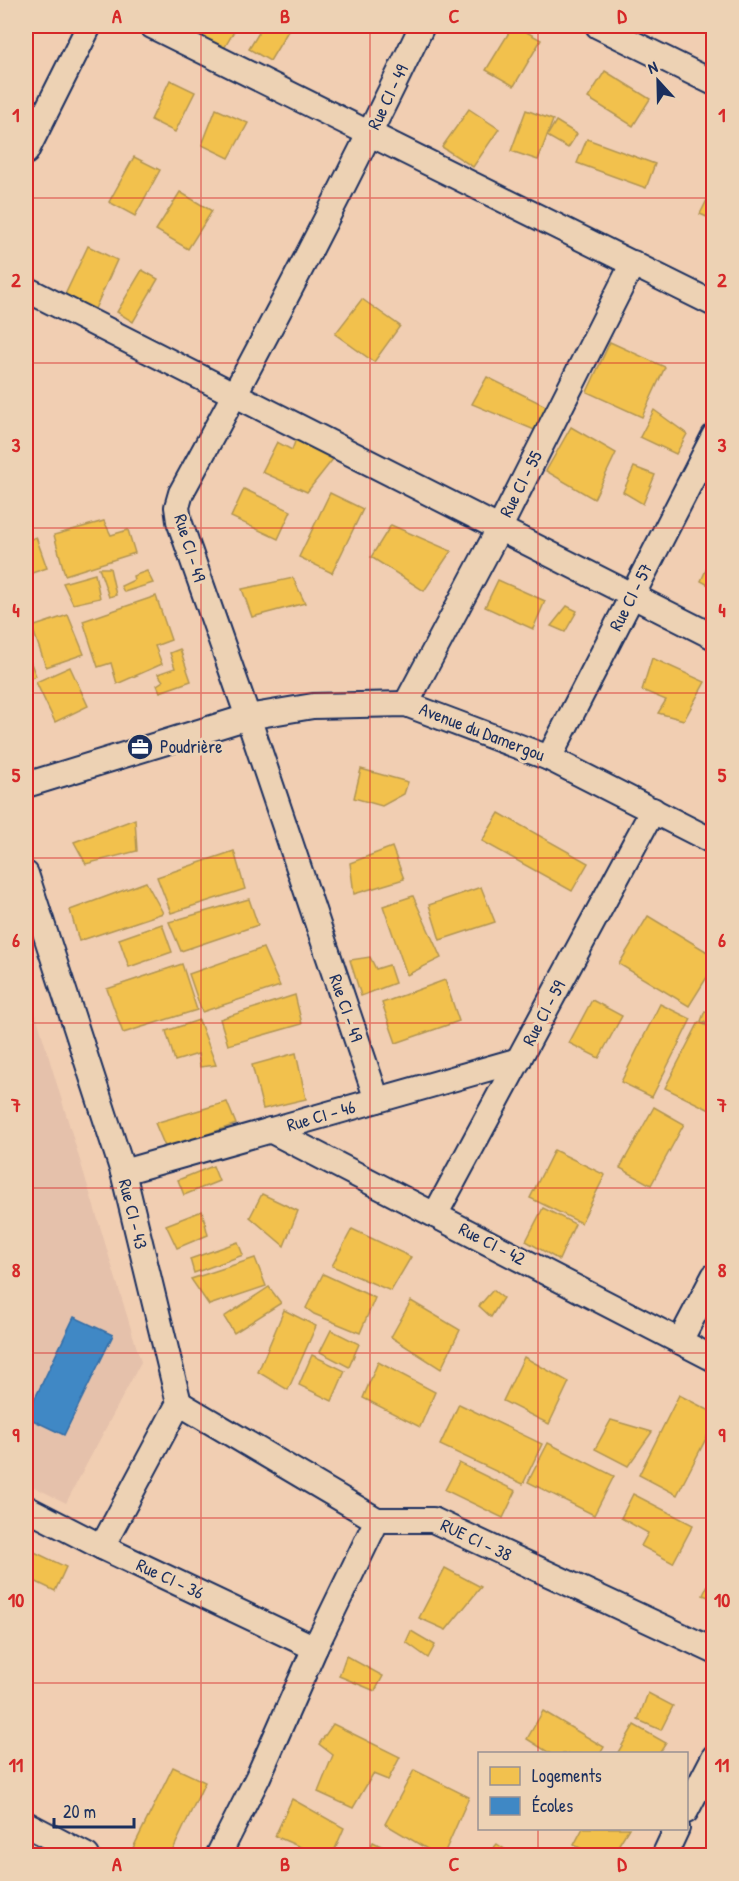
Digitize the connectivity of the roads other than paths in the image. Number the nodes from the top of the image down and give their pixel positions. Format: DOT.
graph roads {
  1 [pos="89,26"];
  2 [pos="152,26"];
  3 [pos="422,26"];
  4 [pos="598,26"];
  5 [pos="714,82"];
  6 [pos="370,134"];
  7 [pos="26,152"];
  8 [pos="633,263"];
  9 [pos="26,289"];
  10 [pos="714,303"];
  11 [pos="235,395"];
  12 [pos="714,436"];
  13 [pos="499,529"];
  14 [pos="632,596"];
  15 [pos="714,637"];
  16 [pos="406,704"];
  17 [pos="248,717"];
  18 [pos="549,758"];
  19 [pos="26,785"];
  20 [pos="653,810"];
  21 [pos="714,842"];
  22 [pos="26,874"];
  23 [pos="519,1059"];
  24 [pos="377,1100"];
  25 [pos="270,1130"];
  26 [pos="123,1172"];
  27 [pos="435,1215"];
  28 [pos="714,1276"];
  29 [pos="680,1341"];
  30 [pos="714,1359"];
  31 [pos="178,1403"];
  32 [pos="26,1508"];
  33 [pos="377,1520"];
  34 [pos="102,1547"];
  35 [pos="315,1648"];
  36 [pos="714,1651"];
  37 [pos="714,1757"];
  38 [pos="688,1808"];
  39 [pos="26,1824"];
  40 [pos="676,1830"];
  41 [pos="87,1856"];
  42 [pos="218,1856"];
  43 [pos="664,1856"];
  1 -- 7 [label="street"];
  2 -- 6 [label="street"];
  3 -- 6 [label="street, Rue CI - 49"];
  4 -- 5 [label="street"];
  6 -- 8 [label="street"];
  6 -- 11 [label="street, Rue CI - 49"];
  8 -- 10 [label="street"];
  8 -- 13 [label="street, Rue CI - 55"];
  9 -- 11 [label="street"];
  11 -- 13 [label="street"];
  11 -- 17 [label="street, Rue CI - 49"];
  12 -- 14 [label="street, Rue CI - 57"];
  13 -- 14 [label="street"];
  13 -- 16 [label="street, Rue CI - 55"];
  14 -- 15 [label="street"];
  14 -- 18 [label="street, Rue CI - 57"];
  16 -- 17 [label="street, Avenue du Damergou"];
  16 -- 18 [label="street, Avenue du Damergou"];
  17 -- 19 [label="street, Avenue du Damergou"];
  17 -- 24 [label="street, Rue CI - 49"];
  18 -- 20 [label="street, Avenue du Damergou"];
  20 -- 21 [label="street, Avenue du Damergou"];
  20 -- 23 [label="street, Rue CI - 59"];
  22 -- 26 [label="street, Rue CI - 43"];
  23 -- 24 [label="street, Rue CI - 46"];
  23 -- 27 [label="street, Rue CI - 59"];
  24 -- 25 [label="street, Rue CI - 46"];
  25 -- 26 [label="street, Rue CI - 46"];
  25 -- 27 [label="street, Rue CI - 42"];
  26 -- 31 [label="street, Rue CI - 43"];
  27 -- 29 [label="street, Rue CI - 42"];
  28 -- 29 [label="street"];
  29 -- 30 [label="street, Rue CI - 42"];
  31 -- 33 [label="street"];
  31 -- 34 [label="street"];
  32 -- 34 [label="street, Rue CI - 36"];
  33 -- 35 [label="street"];
  33 -- 36 [label="street, RUE CI - 38"];
  34 -- 35 [label="street, Rue CI - 36"];
  35 -- 42 [label="street"];
  37 -- 38 [label="street"];
  39 -- 41 [label="street"];
  40 -- 43 [label="street"];
}
